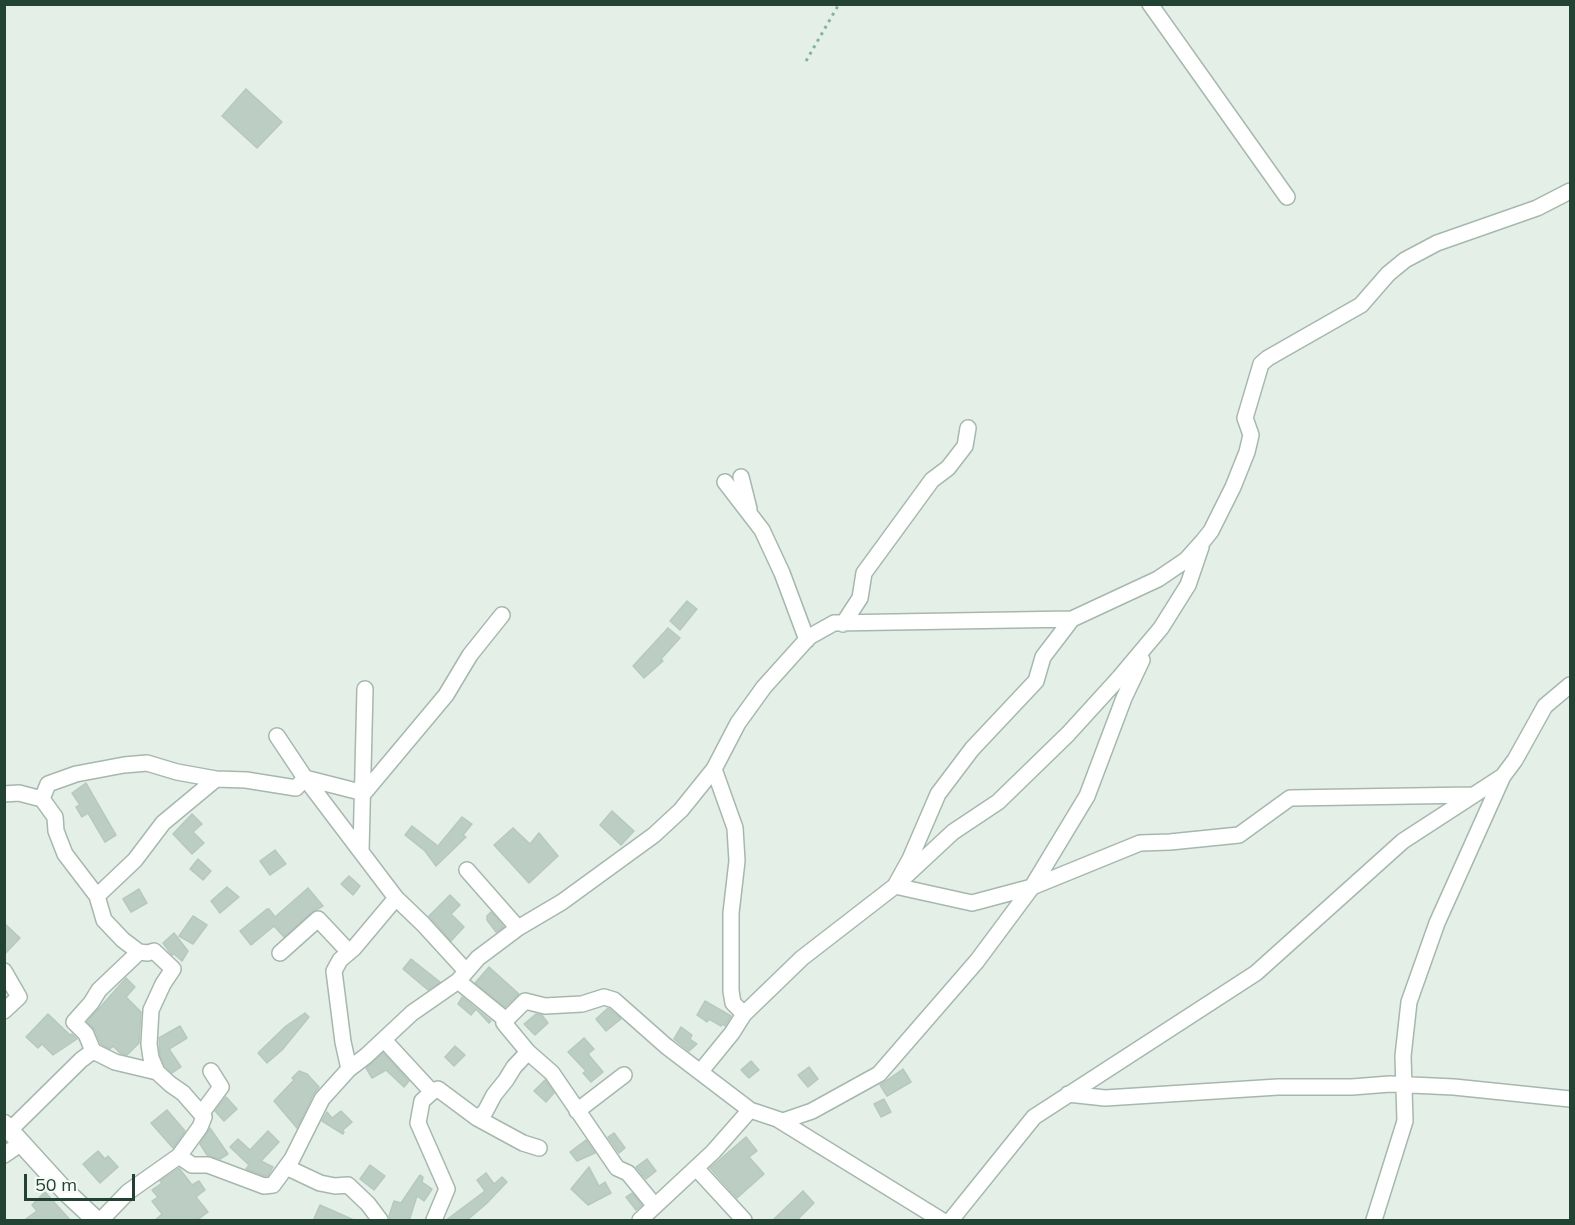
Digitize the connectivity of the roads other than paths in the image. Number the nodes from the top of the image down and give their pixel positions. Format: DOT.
graph roads {
  1 [pos="1150,4"];
  2 [pos="1570,191"];
  3 [pos="1287,197"];
  4 [pos="968,428"];
  5 [pos="741,477"];
  6 [pos="725,482"];
  7 [pos="751,515"];
  8 [pos="1203,541"];
  9 [pos="501,615"];
  10 [pos="1072,619"];
  11 [pos="843,624"];
  12 [pos="1155,634"];
  13 [pos="807,640"];
  14 [pos="1570,685"];
  15 [pos="365,689"];
  16 [pos="277,736"];
  17 [pos="714,769"];
  18 [pos="1503,776"];
  19 [pos="305,778"];
  20 [pos="216,779"];
  21 [pos="4,794"];
  22 [pos="363,794"];
  23 [pos="1472,795"];
  24 [pos="42,799"];
  25 [pos="361,851"];
  26 [pos="467,870"];
  27 [pos="895,886"];
  28 [pos="1032,887"];
  29 [pos="97,896"];
  30 [pos="396,898"];
  31 [pos="518,928"];
  32 [pos="139,952"];
  33 [pos="349,952"];
  34 [pos="280,953"];
  35 [pos="4,970"];
  36 [pos="462,976"];
  37 [pos="4,1011"];
  38 [pos="744,1014"];
  39 [pos="506,1020"];
  40 [pos="384,1040"];
  41 [pos="93,1051"];
  42 [pos="528,1052"];
  43 [pos="349,1069"];
  44 [pos="211,1071"];
  45 [pos="700,1071"];
  46 [pos="158,1072"];
  47 [pos="624,1075"];
  48 [pos="1404,1084"];
  49 [pos="432,1092"];
  50 [pos="1068,1094"];
  51 [pos="1570,1099"];
  52 [pos="750,1110"];
  53 [pos="577,1111"];
  54 [pos="201,1114"];
  55 [pos="477,1118"];
  56 [pos="779,1120"];
  57 [pos="12,1133"];
  58 [pos="539,1148"];
  59 [pos="4,1155"];
  60 [pos="179,1156"];
  61 [pos="286,1167"];
  62 [pos="696,1168"];
  63 [pos="655,1206"];
  64 [pos="95,1220"];
  65 [pos="434,1220"];
  66 [pos="380,1221"];
  67 [pos="640,1221"];
  68 [pos="744,1221"];
  69 [pos="941,1221"];
  70 [pos="951,1221"];
  71 [pos="1374,1221"];
  1 -- 3 [label="street"];
  2 -- 8 [label="street"];
  4 -- 11 [label="street"];
  5 -- 7 [label="street"];
  6 -- 7 [label="street"];
  7 -- 13 [label="street"];
  8 -- 10 [label="street"];
  8 -- 12 [label="street"];
  9 -- 22 [label="street"];
  10 -- 11 [label="street"];
  10 -- 27 [label="street"];
  11 -- 13 [label="street"];
  12 -- 27 [label="street"];
  12 -- 28 [label="street"];
  13 -- 17 [label="street"];
  14 -- 18 [label="street"];
  15 -- 22 [label="street"];
  16 -- 19 [label="street"];
  17 -- 31 [label="street"];
  17 -- 38 [label="street"];
  18 -- 23 [label="street"];
  18 -- 48 [label="street"];
  19 -- 20 [label="street"];
  19 -- 22 [label="street"];
  19 -- 25 [label="street"];
  20 -- 24 [label="street"];
  20 -- 29 [label="street"];
  21 -- 24 [label="street"];
  22 -- 25 [label="street"];
  23 -- 28 [label="street"];
  23 -- 50 [label="street"];
  24 -- 29 [label="street"];
  25 -- 30 [label="street"];
  26 -- 31 [label="street"];
  27 -- 28 [label="street"];
  27 -- 38 [label="street"];
  28 -- 56 [label="street"];
  29 -- 32 [label="street"];
  30 -- 33 [label="street"];
  30 -- 36 [label="street"];
  31 -- 36 [label="street"];
  32 -- 41 [label="street"];
  32 -- 46 [label="street"];
  33 -- 34 [label="street"];
  33 -- 43 [label="street"];
  35 -- 37 [label="street"];
  36 -- 39 [label="street"];
  36 -- 40 [label="street"];
  38 -- 45 [label="street"];
  39 -- 42 [label="street"];
  39 -- 45 [label="street"];
  40 -- 43 [label="street"];
  40 -- 49 [label="street"];
  41 -- 46 [label="street"];
  41 -- 57 [label="street"];
  42 -- 53 [label="street"];
  42 -- 55 [label="street"];
  43 -- 61 [label="street"];
  44 -- 54 [label="street"];
  45 -- 52 [label="street"];
  46 -- 54 [label="street"];
  47 -- 53 [label="street"];
  48 -- 50 [label="street"];
  48 -- 51 [label="street"];
  48 -- 71 [label="street"];
  49 -- 55 [label="street"];
  49 -- 65 [label="street"];
  50 -- 70 [label="street"];
  52 -- 56 [label="street"];
  52 -- 62 [label="street"];
  53 -- 63 [label="street"];
  54 -- 60 [label="street"];
  55 -- 58 [label="street"];
  56 -- 69 [label="street"];
  57 -- 59 [label="street"];
  57 -- 64 [label="street"];
  60 -- 61 [label="street"];
  60 -- 64 [label="street"];
  61 -- 66 [label="street"];
  62 -- 63 [label="street"];
  62 -- 68 [label="street"];
  63 -- 67 [label="street"];
}
